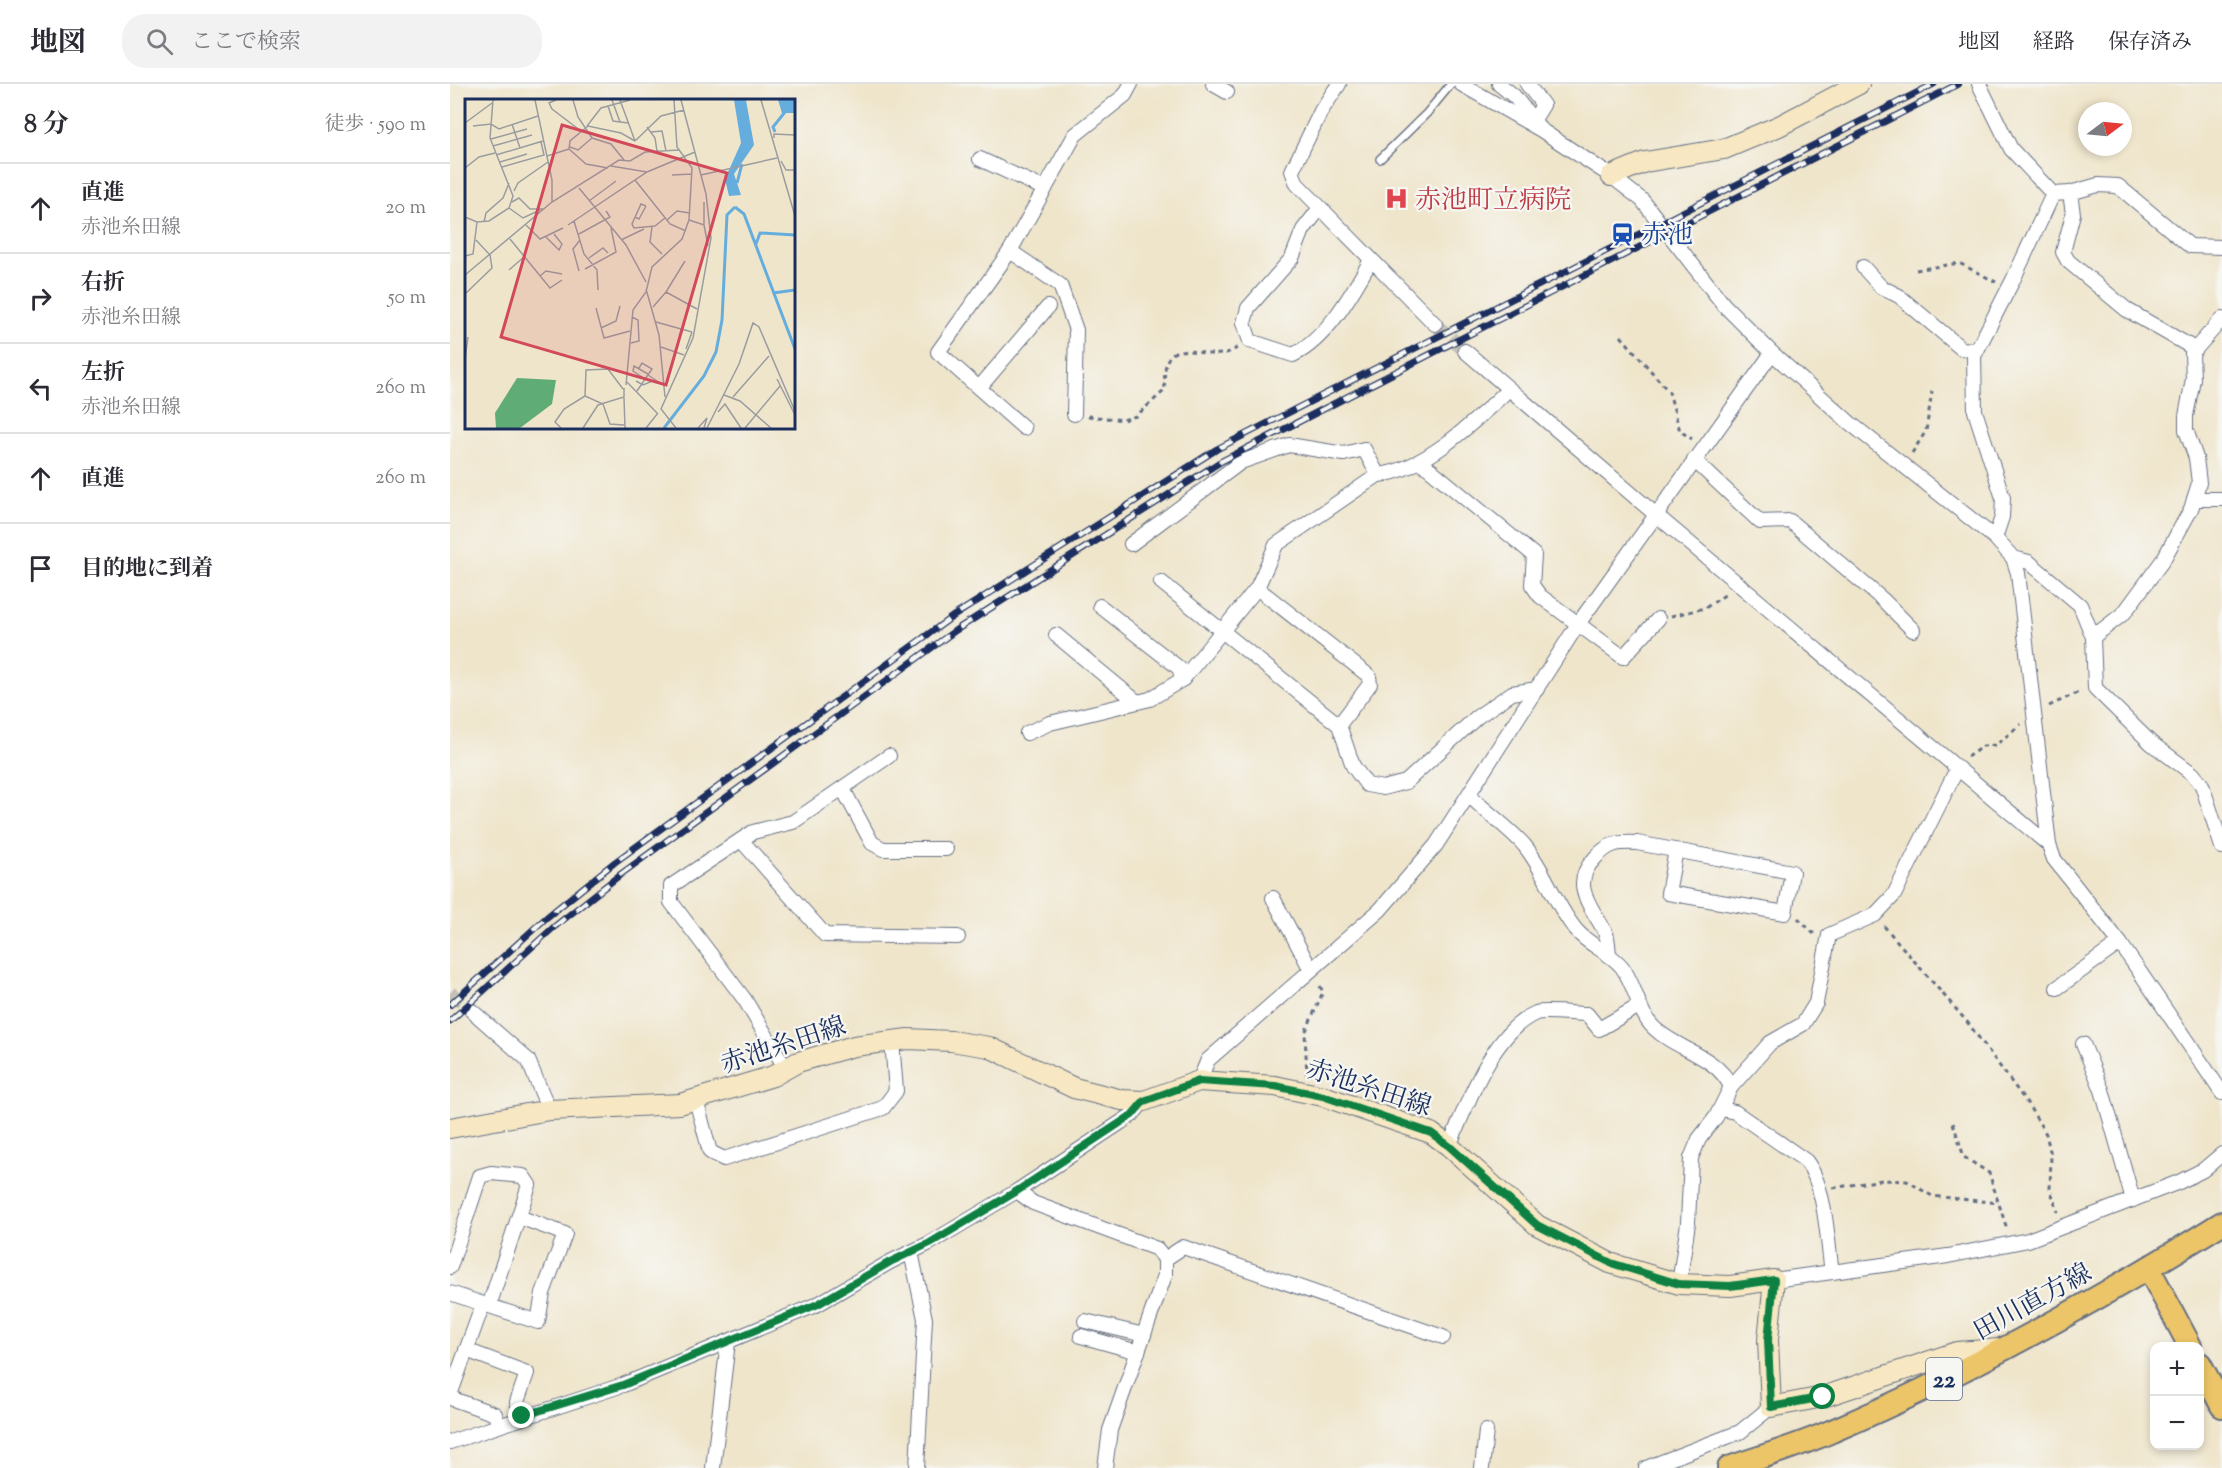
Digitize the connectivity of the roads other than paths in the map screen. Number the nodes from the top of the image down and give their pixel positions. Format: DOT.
graph roads {
  1 [pos="1213,84"];
  2 [pos="1339,84"];
  3 [pos="1451,84"];
  4 [pos="1461,84"];
  5 [pos="1499,84"];
  6 [pos="1527,84"];
  7 [pos="1859,84"];
  8 [pos="1979,84"];
  9 [pos="1128,85"];
  10 [pos="1227,92"];
  11 [pos="1537,125"];
  12 [pos="980,159"];
  13 [pos="1380,159"];
  14 [pos="1611,176"];
  15 [pos="1044,189"];
  16 [pos="2070,193"];
  17 [pos="2053,194"];
  18 [pos="1320,208"];
  19 [pos="2222,247"];
  20 [pos="1010,251"];
  21 [pos="1371,260"];
  22 [pos="1863,267"];
  23 [pos="1048,308"];
  24 [pos="2222,319"];
  25 [pos="1435,324"];
  26 [pos="2195,349"];
  27 [pos="1976,350"];
  28 [pos="1466,351"];
  29 [pos="1772,353"];
  30 [pos="979,388"];
  31 [pos="1508,390"];
  32 [pos="1074,414"];
  33 [pos="1024,428"];
  34 [pos="1694,460"];
  35 [pos="1420,461"];
  36 [pos="1378,475"];
  37 [pos="2194,499"];
  38 [pos="2222,500"];
  39 [pos="1655,514"];
  40 [pos="1995,538"];
  41 [pos="1131,544"];
  42 [pos="2013,558"];
  43 [pos="1161,582"];
  44 [pos="1257,588"];
  45 [pos="1100,606"];
  46 [pos="1658,619"];
  47 [pos="1578,624"];
  48 [pos="1224,630"];
  49 [pos="1913,630"];
  50 [pos="1056,635"];
  51 [pos="2093,637"];
  52 [pos="1183,679"];
  53 [pos="1537,689"];
  54 [pos="1137,702"];
  55 [pos="1339,725"];
  56 [pos="1027,733"];
  57 [pos="889,756"];
  58 [pos="1957,770"];
  59 [pos="843,789"];
  60 [pos="1470,796"];
  61 [pos="741,840"];
  62 [pos="2049,844"];
  63 [pos="2222,847"];
  64 [pos="946,849"];
  65 [pos="1676,850"];
  66 [pos="1272,898"];
  67 [pos="958,937"];
  68 [pos="2120,944"];
  69 [pos="1609,953"];
  70 [pos="1311,970"];
  71 [pos="2057,988"];
  72 [pos="1639,1006"];
  73 [pos="472,1011"];
  74 [pos="892,1041"];
  75 [pos="2083,1044"];
  76 [pos="786,1069"];
  77 [pos="1199,1081"];
  78 [pos="1731,1087"];
  79 [pos="2222,1093"];
  80 [pos="696,1100"];
  81 [pos="1144,1101"];
  82 [pos="1721,1109"];
  83 [pos="549,1110"];
  84 [pos="450,1128"];
  85 [pos="1449,1146"];
  86 [pos="2222,1154"];
  87 [pos="1017,1191"];
  88 [pos="2133,1200"];
  89 [pos="519,1217"];
  90 [pos="456,1223"];
  91 [pos="2222,1223"];
  92 [pos="911,1252"];
  93 [pos="1166,1259"];
  94 [pos="450,1267"];
  95 [pos="2149,1269"];
  96 [pos="1832,1272"];
  97 [pos="1774,1280"];
  98 [pos="1679,1284"];
  99 [pos="450,1293"];
  100 [pos="486,1305"];
  101 [pos="1085,1321"];
  102 [pos="1144,1335"];
  103 [pos="1081,1336"];
  104 [pos="1443,1337"];
  105 [pos="728,1342"];
  106 [pos="2187,1342"];
  107 [pos="2008,1349"];
  108 [pos="466,1350"];
  109 [pos="1138,1352"];
  110 [pos="455,1363"];
  111 [pos="2204,1373"];
  112 [pos="450,1396"];
  113 [pos="2222,1406"];
  114 [pos="1771,1407"];
  115 [pos="522,1416"];
  116 [pos="498,1424"];
  117 [pos="1486,1431"];
  118 [pos="450,1442"];
  119 [pos="713,1468"];
  120 [pos="917,1468"];
  121 [pos="1105,1468"];
  122 [pos="1482,1468"];
  123 [pos="1646,1468"];
  124 [pos="1729,1468"];
  1 -- 10 [label="street"];
  2 -- 18 [label="street"];
  3 -- 13 [label="lane"];
  4 -- 11 [label="street"];
  5 -- 11 [label="street"];
  6 -- 11 [label="street"];
  7 -- 14 [label="main road"];
  8 -- 17 [label="street"];
  9 -- 15 [label="street"];
  11 -- 14 [label="street"];
  12 -- 15 [label="street"];
  14 -- 29 [label="street"];
  15 -- 20 [label="street"];
  16 -- 17 [label="street"];
  16 -- 19 [label="street"];
  16 -- 26 [label="street"];
  17 -- 27 [label="street"];
  18 -- 21 [label="street"];
  18 -- 21 [label="street"];
  20 -- 30 [label="street"];
  20 -- 32 [label="street"];
  21 -- 25 [label="street"];
  22 -- 27 [label="street"];
  23 -- 30 [label="street"];
  24 -- 26 [label="street"];
  26 -- 37 [label="street"];
  27 -- 40 [label="street"];
  28 -- 31 [label="street"];
  29 -- 34 [label="street"];
  29 -- 40 [label="street"];
  30 -- 33 [label="street"];
  31 -- 35 [label="street"];
  31 -- 39 [label="street"];
  34 -- 39 [label="street"];
  34 -- 49 [label="street"];
  35 -- 36 [label="street"];
  35 -- 47 [label="street"];
  36 -- 41 [label="street"];
  36 -- 44 [label="street"];
  37 -- 38 [label="street"];
  37 -- 51 [label="street"];
  39 -- 47 [label="street"];
  39 -- 58 [label="street"];
  40 -- 42 [label="street"];
  42 -- 51 [label="street"];
  42 -- 62 [label="street"];
  43 -- 48 [label="street"];
  44 -- 48 [label="street"];
  44 -- 55 [label="street"];
  45 -- 52 [label="street"];
  46 -- 47 [label="street"];
  47 -- 53 [label="street"];
  48 -- 52 [label="street"];
  48 -- 55 [label="street"];
  50 -- 54 [label="street"];
  51 -- 63 [label="street"];
  52 -- 54 [label="street"];
  53 -- 55 [label="street"];
  53 -- 60 [label="street"];
  54 -- 56 [label="street"];
  57 -- 59 [label="street"];
  58 -- 62 [label="street"];
  58 -- 78 [label="street"];
  59 -- 61 [label="street"];
  59 -- 64 [label="street"];
  60 -- 69 [label="street"];
  60 -- 70 [label="street"];
  61 -- 67 [label="street"];
  61 -- 76 [label="street"];
  62 -- 68 [label="street"];
  65 -- 65 [label="street"];
  65 -- 69 [label="street"];
  66 -- 70 [label="street"];
  68 -- 71 [label="street"];
  68 -- 79 [label="street"];
  69 -- 72 [label="street"];
  70 -- 77 [label="street"];
  72 -- 78 [label="street"];
  72 -- 85 [label="street"];
  73 -- 83 [label="street"];
  74 -- 76 [label="main road, 赤池糸田線"];
  74 -- 80 [label="street"];
  74 -- 81 [label="main road, 赤池糸田線"];
  75 -- 88 [label="street"];
  76 -- 80 [label="main road, 赤池糸田線"];
  77 -- 81 [label="main road, 赤池糸田線"];
  77 -- 85 [label="main road, 赤池糸田線"];
  78 -- 82 [label="street"];
  80 -- 83 [label="main road, 赤池糸田線"];
  81 -- 87 [label="street"];
  82 -- 96 [label="street"];
  82 -- 98 [label="street"];
  83 -- 84 [label="main road, 赤池糸田線"];
  85 -- 98 [label="main road, 赤池糸田線"];
  86 -- 88 [label="street"];
  87 -- 92 [label="street"];
  87 -- 93 [label="street"];
  88 -- 96 [label="street"];
  89 -- 90 [label="street"];
  89 -- 100 [label="street"];
  89 -- 100 [label="street"];
  90 -- 94 [label="street"];
  91 -- 95 [label="main road, 田川直方線 / 22"];
  92 -- 105 [label="street"];
  92 -- 120 [label="street"];
  93 -- 102 [label="street"];
  93 -- 104 [label="street"];
  95 -- 106 [label="main road"];
  95 -- 107 [label="main road, 田川直方線 / 22"];
  96 -- 97 [label="street"];
  97 -- 98 [label="main road, 赤池糸田線"];
  97 -- 114 [label="main road"];
  99 -- 100 [label="street"];
  100 -- 108 [label="street"];
  101 -- 102 [label="street"];
  102 -- 109 [label="street"];
  103 -- 109 [label="street"];
  105 -- 115 [label="street"];
  105 -- 119 [label="street"];
  107 -- 114 [label="main road"];
  107 -- 124 [label="main road, 田川直方線 / 22"];
  108 -- 110 [label="street"];
  108 -- 115 [label="street"];
  109 -- 121 [label="street"];
  110 -- 112 [label="street"];
  111 -- 113 [label="main road"];
  112 -- 116 [label="street"];
  114 -- 123 [label="street"];
  115 -- 116 [label="street"];
  116 -- 118 [label="street"];
  117 -- 122 [label="street"];
}
